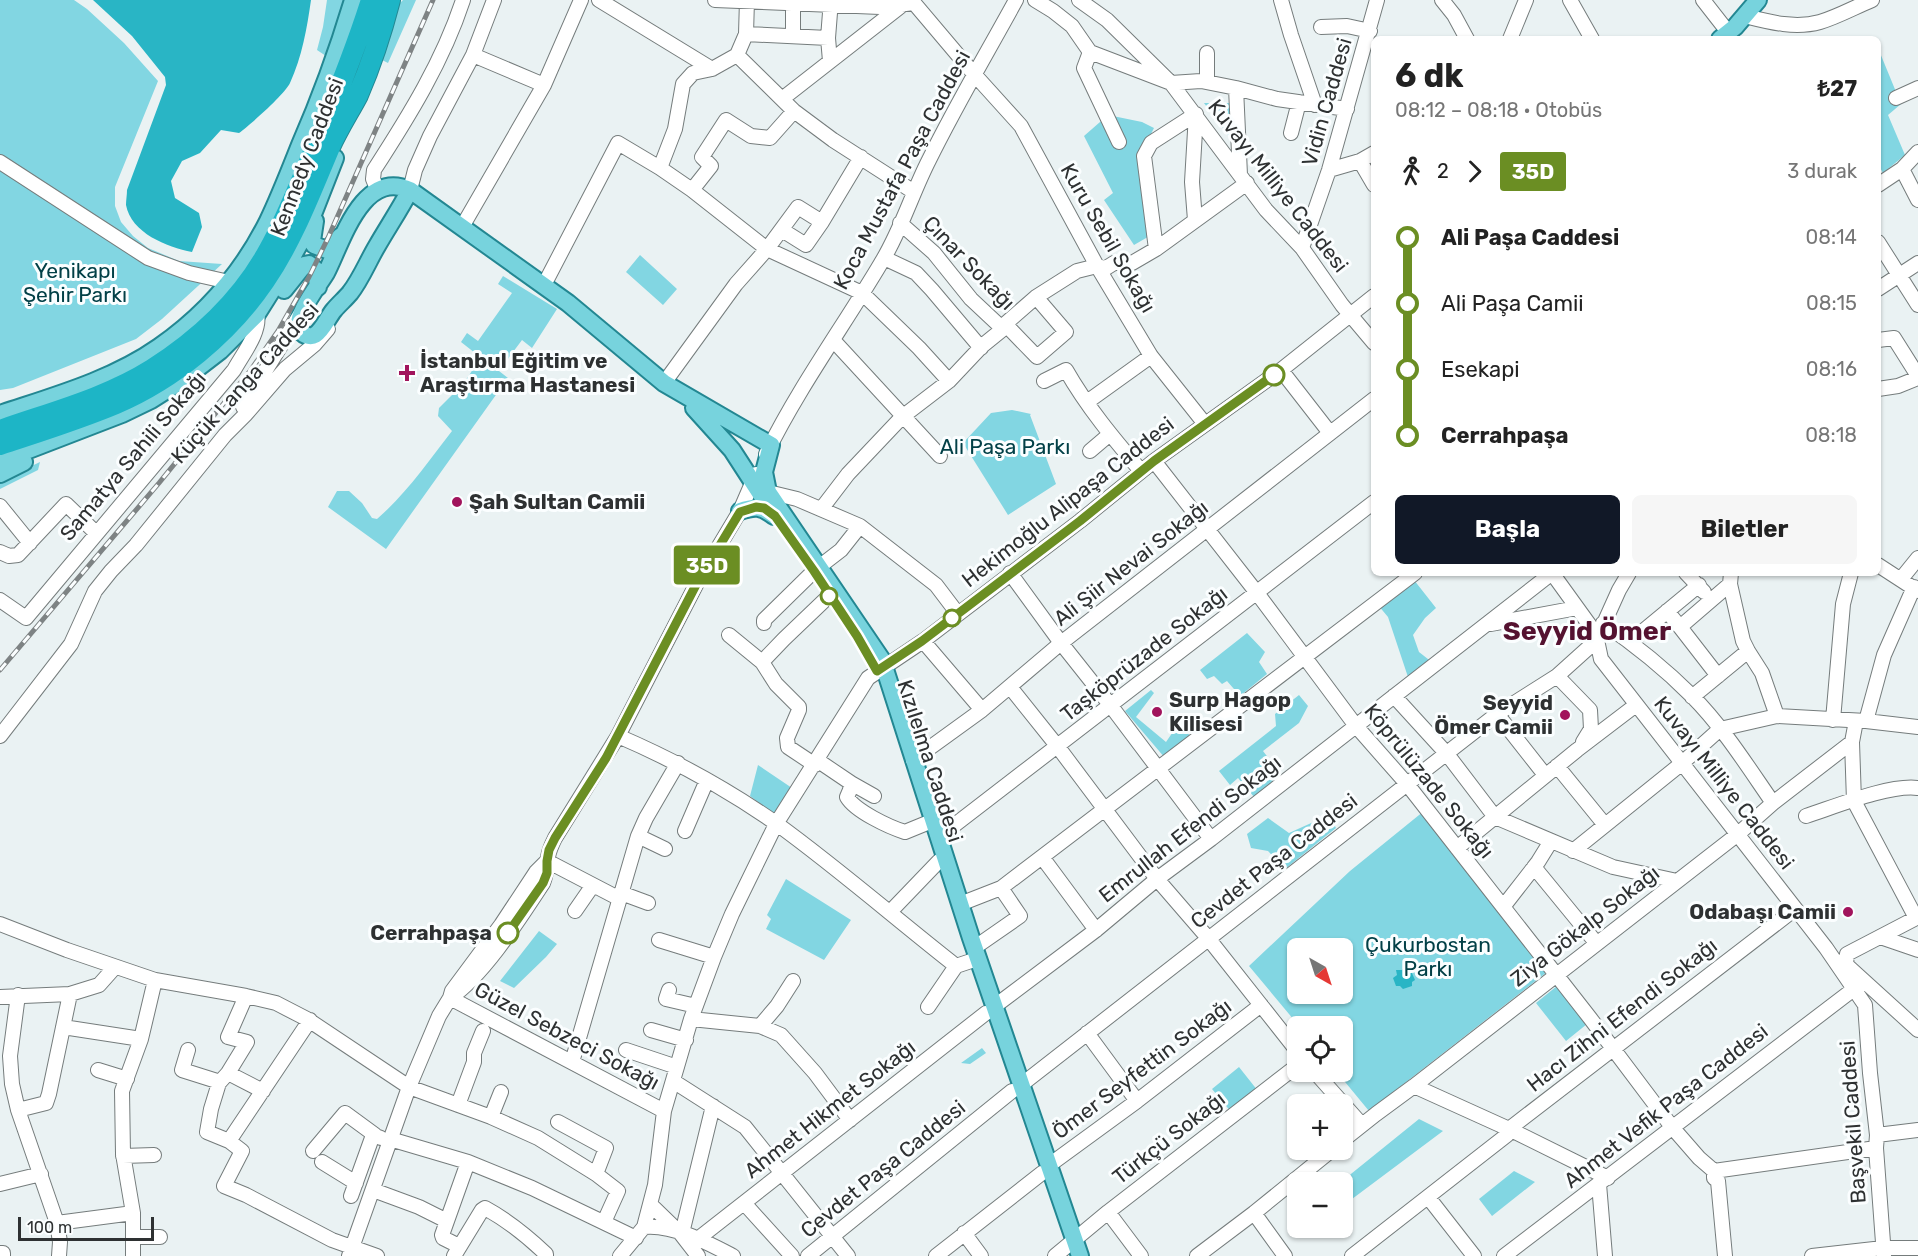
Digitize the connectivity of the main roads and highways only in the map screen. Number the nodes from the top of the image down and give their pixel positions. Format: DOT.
graph roads {
  1 [pos="353,0"];
  2 [pos="370,0"];
  3 [pos="390,0"];
  4 [pos="1758,0"];
  5 [pos="1734,31"];
  6 [pos="357,95"];
  7 [pos="406,191"];
  8 [pos="319,201"];
  9 [pos="344,234"];
  10 [pos="544,285"];
  11 [pos="318,287"];
  12 [pos="256,314"];
  13 [pos="87,384"];
  14 [pos="674,397"];
  15 [pos="0,402"];
  16 [pos="0,414"];
  17 [pos="122,414"];
  18 [pos="0,430"];
  19 [pos="747,431"];
  20 [pos="0,445"];
  21 [pos="732,450"];
  22 [pos="0,461"];
  23 [pos="0,474"];
  24 [pos="740,512"];
  25 [pos="775,516"];
  26 [pos="817,569"];
  27 [pos="880,669"];
  28 [pos="967,958"];
  29 [pos="1069,1251"];
  1 -- 13 [label="main road, Kennedy Caddesi"];
  2 -- 18 [label="highway"];
  3 -- 6 [label="highway, Kennedy Caddesi"];
  4 -- 5 [label="main road"];
  6 -- 8 [label="main road, Kennedy Caddesi"];
  6 -- 20 [label="highway"];
  7 -- 9 [label="main road"];
  7 -- 10 [label="main road"];
  7 -- 10 [label="main road"];
  7 -- 11 [label="main road, Küçük Langa Caddesi"];
  8 -- 9 [label="main road"];
  8 -- 12 [label="main road, Kennedy Caddesi"];
  9 -- 11 [label="main road"];
  10 -- 14 [label="main road"];
  11 -- 12 [label="main road"];
  12 -- 17 [label="main road, Kennedy Caddesi"];
  13 -- 15 [label="main road"];
  13 -- 16 [label="main road, Kennedy Caddesi"];
  14 -- 19 [label="main road"];
  14 -- 21 [label="main road, Kızılelma Caddesi"];
  17 -- 22 [label="main road, Kennedy Caddesi"];
  17 -- 23 [label="main road"];
  19 -- 21 [label="main road"];
  19 -- 26 [label="main road, Kızılelma Caddesi"];
  21 -- 25 [label="main road, Kızılelma Caddesi"];
  24 -- 25 [label="main road"];
  25 -- 26 [label="main road, Kızılelma Caddesi"];
  26 -- 27 [label="main road, Kızılelma Caddesi"];
  26 -- 27 [label="main road, Kızılelma Caddesi"];
  27 -- 28 [label="main road, Kızılelma Caddesi"];
  27 -- 28 [label="main road, Kızılelma Caddesi"];
  28 -- 29 [label="main road, Kızılelma Caddesi"];
}
